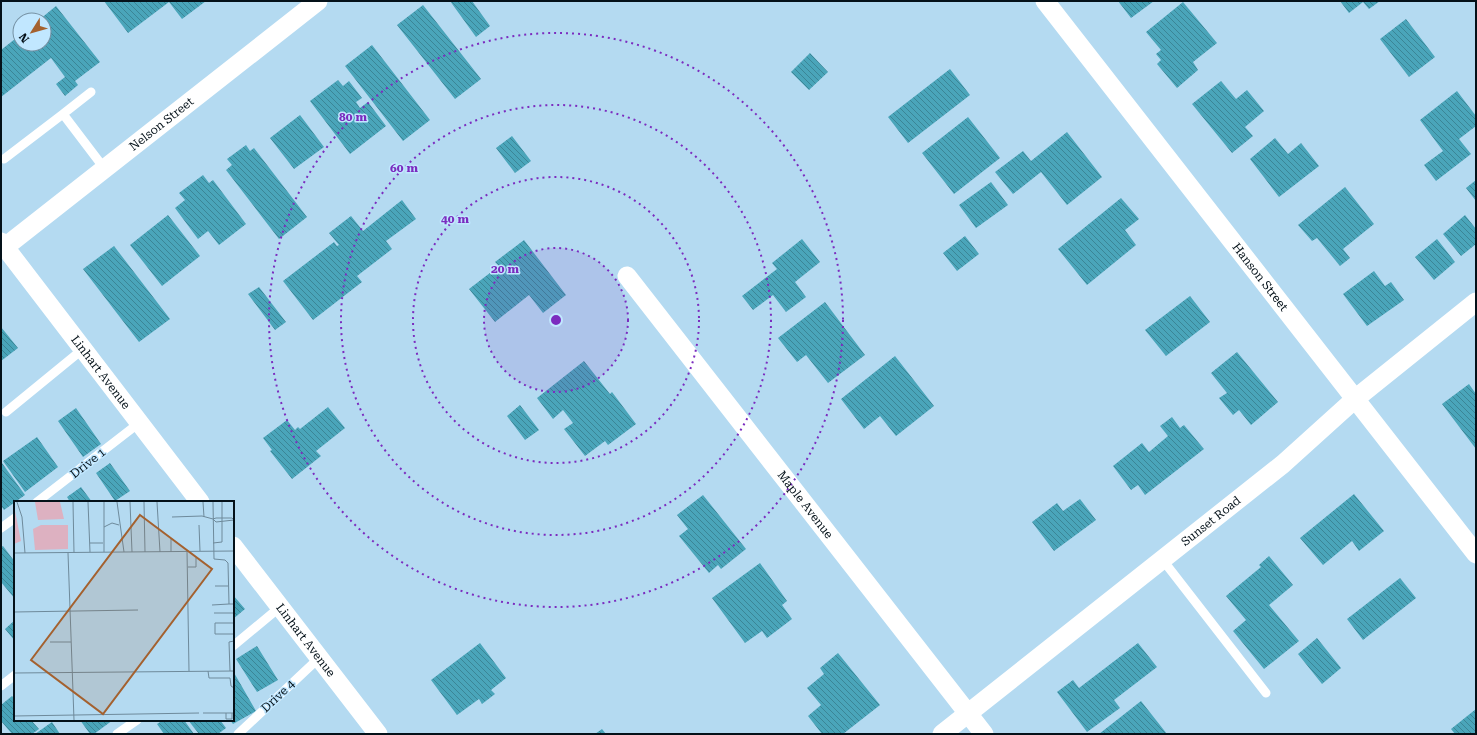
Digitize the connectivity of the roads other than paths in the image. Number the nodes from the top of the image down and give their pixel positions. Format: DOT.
graph roads {
  1 [pos="318,1"];
  2 [pos="1045,1"];
  3 [pos="91,92"];
  4 [pos="63,114"];
  5 [pos="4,159"];
  6 [pos="104,168"];
  7 [pos="3,244"];
  8 [pos="627,276"];
  9 [pos="1476,302"];
  10 [pos="83,349"];
  11 [pos="1355,399"];
  12 [pos="6,412"];
  13 [pos="139,423"];
  14 [pos="38,501"];
  15 [pos="199,501"];
  16 [pos="14,519"];
  17 [pos="1,528"];
  18 [pos="234,547"];
  19 [pos="1476,554"];
  20 [pos="1162,559"];
  21 [pos="280,608"];
  22 [pos="234,645"];
  23 [pos="319,658"];
  24 [pos="14,676"];
  25 [pos="1,686"];
  26 [pos="1266,693"];
  27 [pos="968,713"];
  28 [pos="136,721"];
  29 [pos="117,734"];
  30 [pos="238,734"];
  31 [pos="378,734"];
  32 [pos="942,734"];
  33 [pos="984,734"];
  1 -- 6 [label="street, Nelson Street"];
  2 -- 11 [label="street, Hanson Street"];
  3 -- 4 [label="lane"];
  4 -- 5 [label="lane"];
  4 -- 6 [label="lane"];
  6 -- 7 [label="street, Nelson Street"];
  7 -- 10 [label="street, Linhart Avenue"];
  8 -- 27 [label="street, Maple Avenue"];
  9 -- 11 [label="street, Sunset Road"];
  10 -- 12 [label="lane"];
  10 -- 13 [label="street, Linhart Avenue"];
  11 -- 19 [label="street, Hanson Street"];
  11 -- 20 [label="street, Sunset Road"];
  13 -- 14 [label="lane, Drive 1"];
  13 -- 15 [label="street, Linhart Avenue"];
  16 -- 17 [label="lane"];
  18 -- 21 [label="street, Linhart Avenue"];
  20 -- 26 [label="lane"];
  20 -- 27 [label="street, Sunset Road"];
  21 -- 22 [label="lane"];
  21 -- 23 [label="street, Linhart Avenue"];
  23 -- 30 [label="lane, Drive 4"];
  23 -- 31 [label="street, Linhart Avenue"];
  24 -- 25 [label="lane"];
  27 -- 32 [label="street, Sunset Road"];
  27 -- 33 [label="street, Maple Avenue"];
  28 -- 29 [label="lane"];
}
